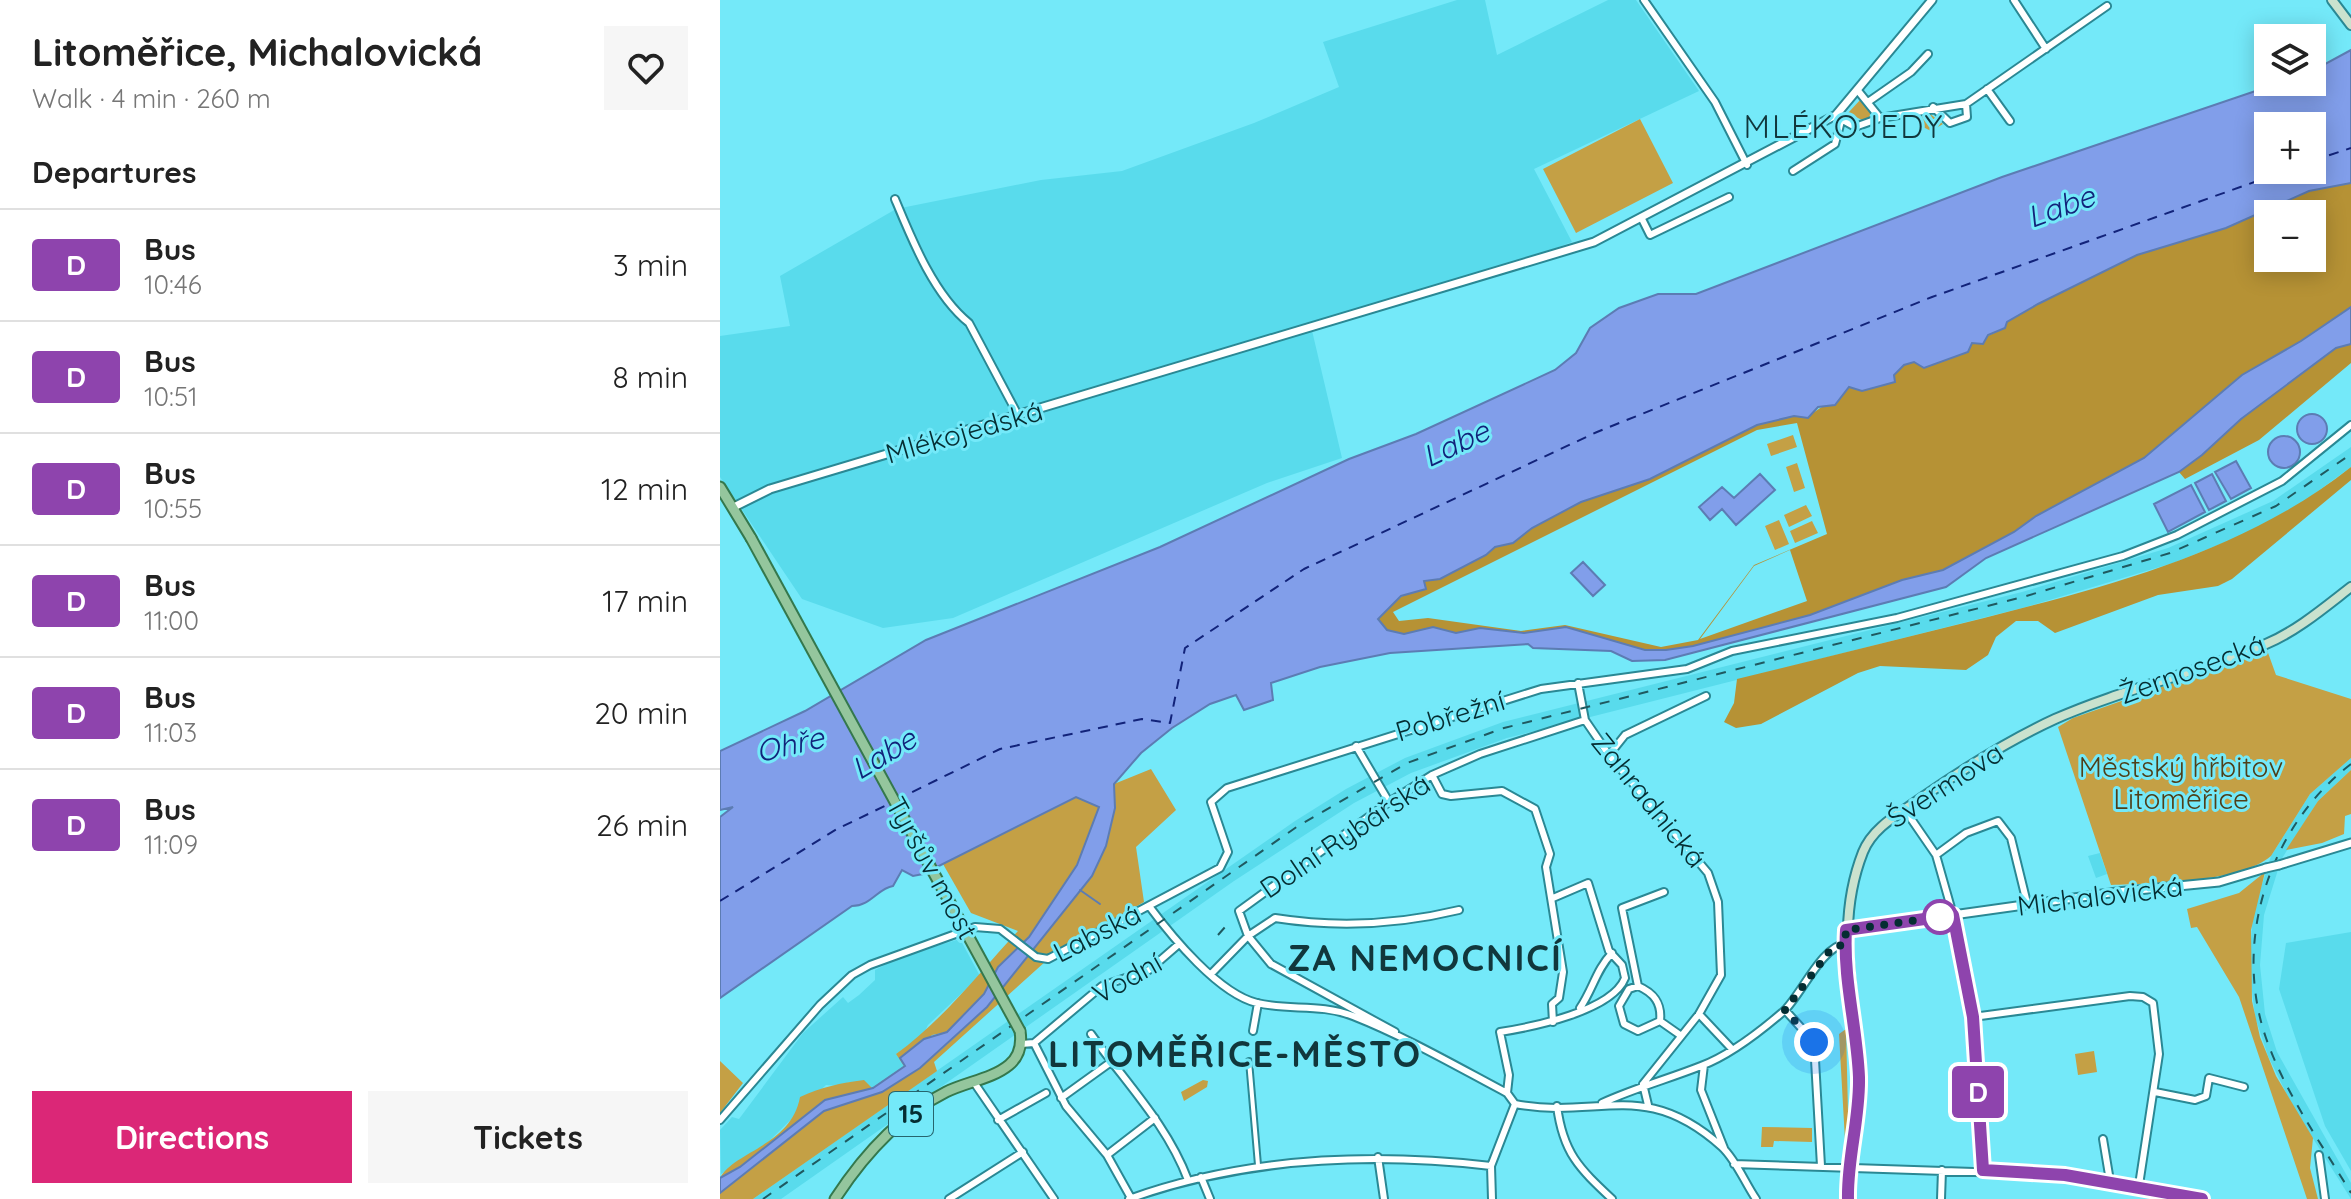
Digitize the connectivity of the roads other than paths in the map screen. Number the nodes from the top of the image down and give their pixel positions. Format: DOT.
graph roads {
  1 [pos="1644,0"];
  2 [pos="1932,0"];
  3 [pos="2014,0"];
  4 [pos="2332,0"];
  5 [pos="2107,6"];
  6 [pos="2351,25"];
  7 [pos="2046,49"];
  8 [pos="1928,54"];
  9 [pos="1987,89"];
  10 [pos="1859,92"];
  11 [pos="1868,102"];
  12 [pos="1966,104"];
  13 [pos="1933,107"];
  14 [pos="1839,118"];
  15 [pos="1880,118"];
  16 [pos="2010,121"];
  17 [pos="1747,165"];
  18 [pos="1793,171"];
  19 [pos="1729,197"];
  20 [pos="895,199"];
  21 [pos="1642,219"];
  22 [pos="1019,417"];
  23 [pos="2351,425"];
  24 [pos="720,487"];
  25 [pos="734,507"];
  26 [pos="2351,587"];
  27 [pos="1578,683"];
  28 [pos="1706,696"];
  29 [pos="1585,720"];
  30 [pos="2023,734"];
  31 [pos="1356,746"];
  32 [pos="1609,755"];
  33 [pos="1432,775"];
  34 [pos="1389,802"];
  35 [pos="1905,810"];
  36 [pos="2351,843"];
  37 [pos="1936,855"];
  38 [pos="1220,868"];
  39 [pos="1664,892"];
  40 [pos="1553,898"];
  41 [pos="2027,903"];
  42 [pos="1149,906"];
  43 [pos="1459,910"];
  44 [pos="1953,915"];
  45 [pos="1846,930"];
  46 [pos="1248,936"];
  47 [pos="1179,944"];
  48 [pos="1845,944"];
  49 [pos="1612,953"];
  50 [pos="1211,974"];
  51 [pos="1638,986"];
  52 [pos="1258,1003"];
  53 [pos="1785,1010"];
  54 [pos="1578,1011"];
  55 [pos="1699,1014"];
  56 [pos="1973,1017"];
  57 [pos="1660,1021"];
  58 [pos="1553,1022"];
  59 [pos="1253,1031"];
  60 [pos="1091,1034"];
  61 [pos="1680,1035"];
  62 [pos="1400,1037"];
  63 [pos="1034,1043"];
  64 [pos="1021,1044"];
  65 [pos="1731,1048"];
  66 [pos="1249,1061"];
  67 [pos="1111,1062"];
  68 [pos="1704,1065"];
  69 [pos="973,1081"];
  70 [pos="1643,1084"];
  71 [pos="2244,1087"];
  72 [pos="2155,1092"];
  73 [pos="1046,1093"];
  74 [pos="1507,1093"];
  75 [pos="1061,1098"];
  76 [pos="1515,1104"];
  77 [pos="1599,1105"];
  78 [pos="1648,1105"];
  79 [pos="1557,1106"];
  80 [pos="1155,1118"];
  81 [pos="720,1120"];
  82 [pos="998,1120"];
  83 [pos="2103,1139"];
  84 [pos="1724,1148"];
  85 [pos="1023,1152"];
  86 [pos="1107,1155"];
  87 [pos="2319,1155"];
  88 [pos="1378,1157"];
  89 [pos="1734,1164"];
  90 [pos="1258,1165"];
  91 [pos="1491,1166"];
  92 [pos="1821,1166"];
  93 [pos="1849,1166"];
  94 [pos="1942,1170"];
  95 [pos="1983,1170"];
  96 [pos="1201,1177"];
  97 [pos="1188,1180"];
  98 [pos="2110,1181"];
  99 [pos="2139,1185"];
  100 [pos="835,1199"];
  101 [pos="949,1199"];
  102 [pos="1054,1199"];
  103 [pos="1130,1199"];
  104 [pos="1210,1199"];
  105 [pos="1384,1199"];
  106 [pos="1492,1199"];
  107 [pos="1612,1199"];
  108 [pos="1756,1199"];
  109 [pos="1848,1199"];
  110 [pos="1941,1199"];
  111 [pos="2203,1199"];
  112 [pos="2325,1199"];
  1 -- 17 [label="street"];
  2 -- 10 [label="street, Mlékojedská"];
  3 -- 7 [label="street"];
  4 -- 6 [label="main road"];
  5 -- 7 [label="street"];
  7 -- 9 [label="street"];
  8 -- 11 [label="street"];
  9 -- 12 [label="street"];
  9 -- 16 [label="street"];
  10 -- 11 [label="street"];
  10 -- 14 [label="street, Mlékojedská"];
  11 -- 15 [label="street"];
  12 -- 13 [label="street"];
  12 -- 13 [label="street"];
  13 -- 15 [label="street"];
  14 -- 15 [label="street"];
  14 -- 17 [label="street, Mlékojedská"];
  14 -- 18 [label="street"];
  17 -- 21 [label="street, Mlékojedská"];
  19 -- 21 [label="street"];
  20 -- 22 [label="street"];
  21 -- 22 [label="street, Mlékojedská"];
  22 -- 25 [label="street, Mlékojedská"];
  23 -- 27 [label="street, Pobřežní"];
  24 -- 25 [label="main road, Tyršův most"];
  25 -- 64 [label="main road, Tyršův most, bridge"];
  26 -- 30 [label="main road, Žernosecká"];
  27 -- 29 [label="street, Zahradnická"];
  27 -- 31 [label="street, Pobřežní"];
  28 -- 32 [label="street"];
  29 -- 32 [label="street, Zahradnická"];
  29 -- 33 [label="street, Dolní Rybářská"];
  30 -- 35 [label="main road, Švermova"];
  31 -- 34 [label="street"];
  31 -- 38 [label="street, Pobřežní"];
  32 -- 55 [label="street, Zahradnická"];
  33 -- 34 [label="street, Dolní Rybářská"];
  33 -- 40 [label="street"];
  34 -- 46 [label="street, Dolní Rybářská"];
  35 -- 37 [label="street"];
  35 -- 45 [label="main road, Švermova"];
  36 -- 41 [label="street, Michalovická, bridge"];
  37 -- 41 [label="street"];
  37 -- 44 [label="street"];
  38 -- 42 [label="street, Labská"];
  39 -- 51 [label="street"];
  40 -- 49 [label="street"];
  40 -- 58 [label="street"];
  41 -- 44 [label="street, Michalovická"];
  42 -- 47 [label="street"];
  42 -- 81 [label="street, Labská"];
  43 -- 46 [label="street"];
  44 -- 45 [label="street, Michalovická"];
  44 -- 56 [label="street"];
  45 -- 48 [label="main road, Švermova"];
  46 -- 50 [label="street"];
  46 -- 62 [label="street"];
  47 -- 50 [label="street"];
  47 -- 63 [label="street, Vodní"];
  48 -- 53 [label="street"];
  48 -- 93 [label="main road, Švermova"];
  49 -- 54 [label="street"];
  49 -- 54 [label="street"];
  50 -- 52 [label="street"];
  51 -- 57 [label="street"];
  51 -- 57 [label="street"];
  52 -- 59 [label="street"];
  52 -- 62 [label="street"];
  53 -- 65 [label="street"];
  53 -- 92 [label="street"];
  54 -- 58 [label="street"];
  55 -- 61 [label="street, Zahradnická"];
  55 -- 65 [label="street"];
  56 -- 72 [label="street"];
  56 -- 95 [label="street"];
  57 -- 61 [label="street"];
  58 -- 74 [label="street"];
  60 -- 67 [label="street"];
  61 -- 70 [label="street, Zahradnická"];
  62 -- 74 [label="street"];
  63 -- 64 [label="street"];
  63 -- 75 [label="street"];
  64 -- 69 [label="main road, 15"];
  65 -- 68 [label="street"];
  66 -- 90 [label="street"];
  67 -- 75 [label="street"];
  67 -- 80 [label="street"];
  68 -- 70 [label="street"];
  68 -- 84 [label="street"];
  69 -- 82 [label="street"];
  69 -- 100 [label="main road, 15"];
  70 -- 77 [label="street"];
  70 -- 78 [label="street"];
  71 -- 72 [label="street"];
  72 -- 99 [label="street"];
  73 -- 82 [label="street"];
  74 -- 76 [label="street"];
  75 -- 86 [label="street"];
  76 -- 79 [label="street"];
  76 -- 91 [label="street"];
  77 -- 78 [label="street"];
  77 -- 79 [label="street"];
  78 -- 84 [label="street"];
  79 -- 107 [label="street"];
  80 -- 86 [label="street"];
  80 -- 97 [label="street"];
  82 -- 85 [label="street"];
  83 -- 98 [label="street"];
  84 -- 89 [label="street"];
  85 -- 101 [label="street"];
  85 -- 102 [label="street"];
  86 -- 103 [label="street"];
  87 -- 112 [label="street"];
  88 -- 90 [label="street"];
  88 -- 91 [label="street"];
  88 -- 105 [label="street"];
  89 -- 92 [label="street"];
  89 -- 108 [label="street"];
  90 -- 96 [label="street"];
  91 -- 106 [label="street"];
  92 -- 93 [label="street"];
  93 -- 94 [label="street"];
  93 -- 109 [label="main road, Švermova"];
  94 -- 95 [label="street"];
  94 -- 110 [label="street"];
  95 -- 98 [label="street"];
  96 -- 97 [label="street"];
  96 -- 104 [label="street"];
  97 -- 103 [label="street"];
  98 -- 99 [label="street"];
  99 -- 111 [label="street"];
}
